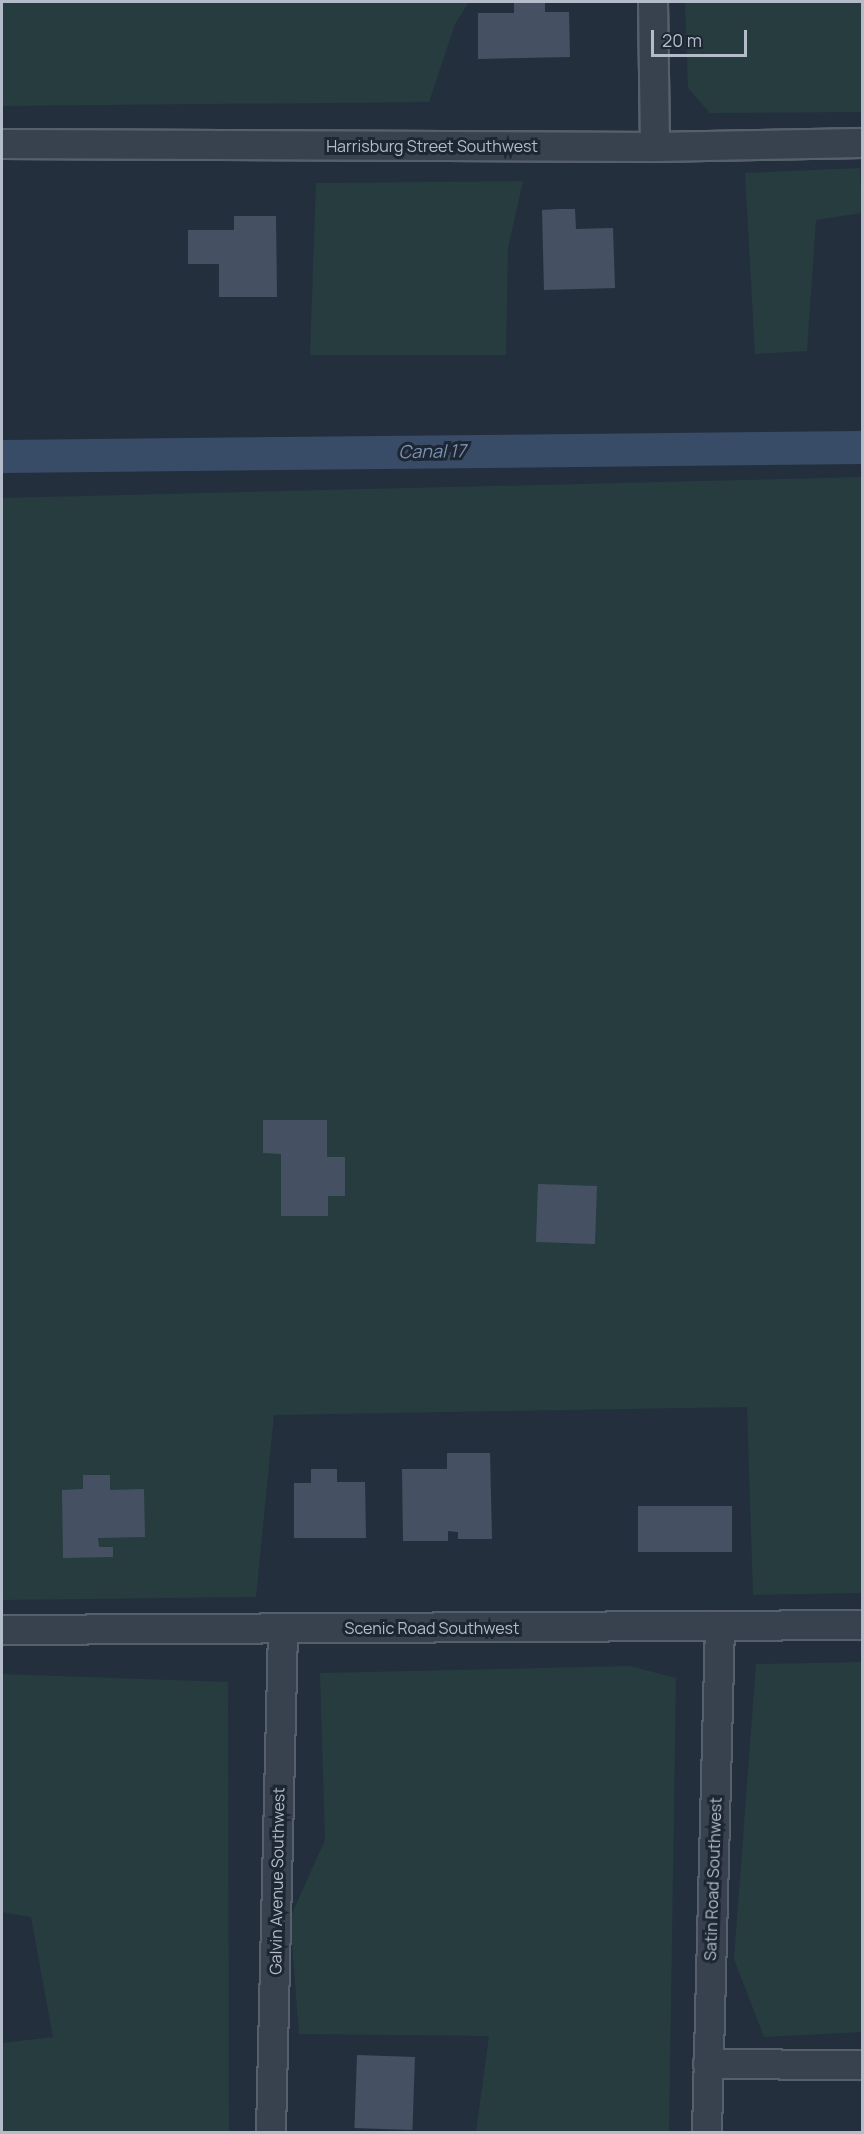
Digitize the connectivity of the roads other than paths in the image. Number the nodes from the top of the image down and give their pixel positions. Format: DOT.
graph roads {
  1 [pos="653,2"];
  2 [pos="862,143"];
  3 [pos="2,144"];
  4 [pos="655,147"];
  5 [pos="862,1625"];
  6 [pos="720,1626"];
  7 [pos="283,1629"];
  8 [pos="2,1630"];
  9 [pos="708,2064"];
  10 [pos="862,2065"];
  11 [pos="271,2133"];
  12 [pos="707,2133"];
  1 -- 4 [label="street"];
  2 -- 4 [label="street, Harrisburg Street Southwest"];
  3 -- 4 [label="street, Harrisburg Street Southwest"];
  5 -- 6 [label="street, Scenic Road Southwest"];
  6 -- 7 [label="street, Scenic Road Southwest"];
  6 -- 9 [label="street, Satin Road Southwest"];
  7 -- 8 [label="street, Scenic Road Southwest"];
  7 -- 11 [label="street, Galvin Avenue Southwest"];
  9 -- 10 [label="street"];
  9 -- 12 [label="street, Satin Road Southwest"];
}
